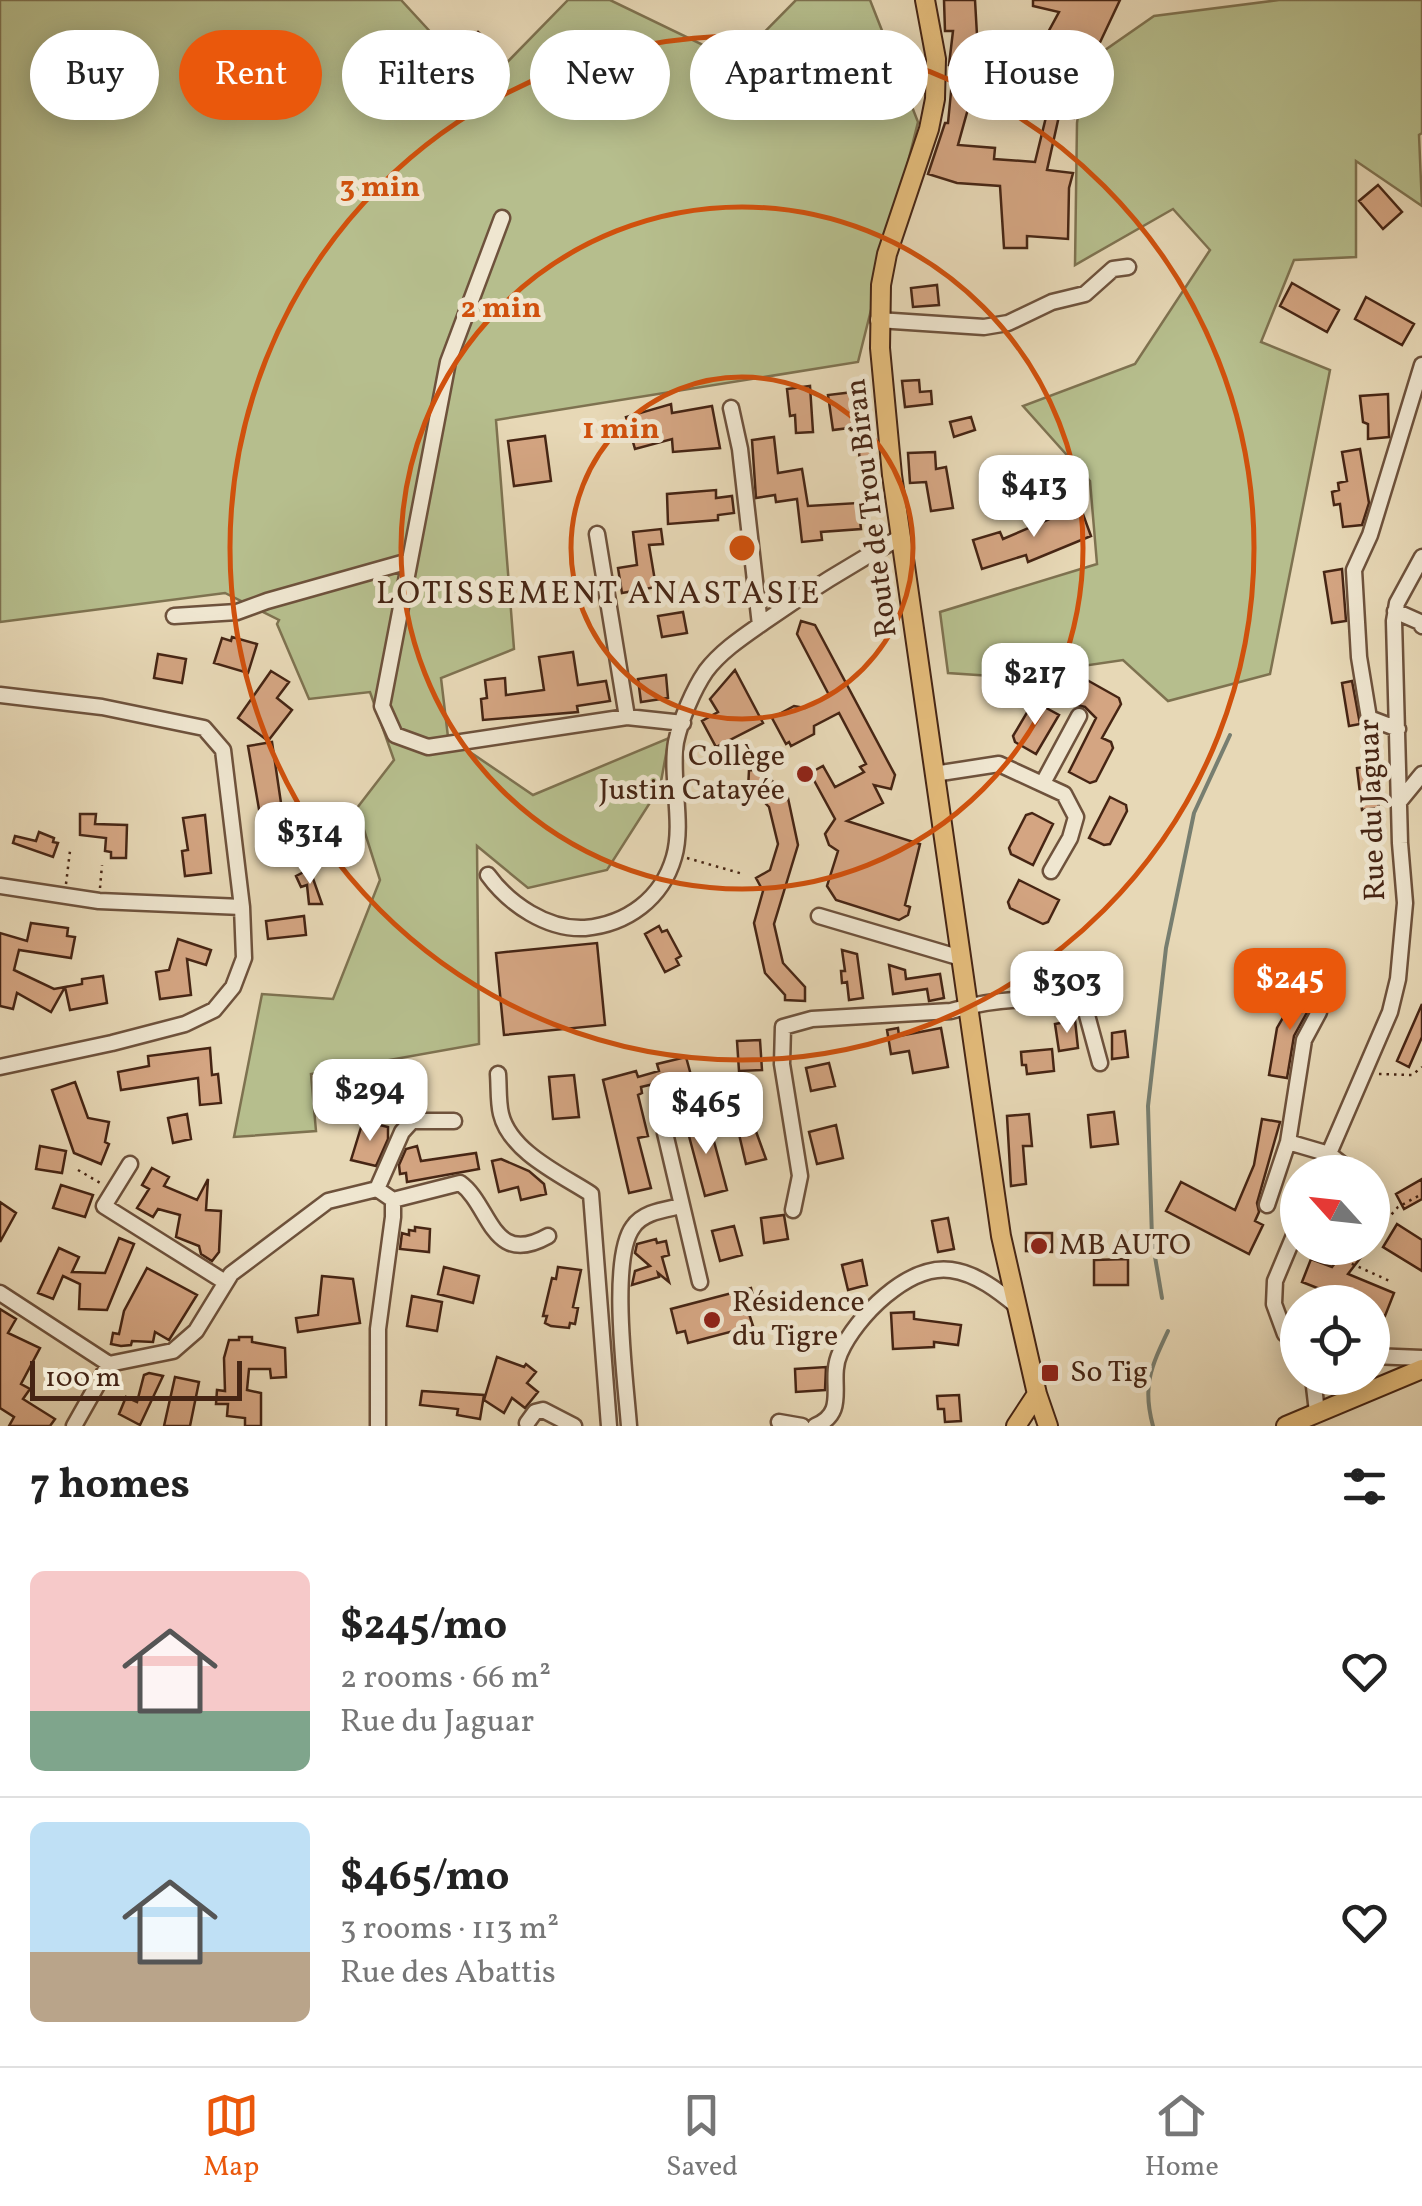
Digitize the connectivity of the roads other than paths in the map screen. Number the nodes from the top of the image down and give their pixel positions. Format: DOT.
graph roads {
  1 [pos="925,0"];
  2 [pos="502,218"];
  3 [pos="1128,267"];
  4 [pos="878,320"];
  5 [pos="1422,364"];
  6 [pos="731,408"];
  7 [pos="597,534"];
  8 [pos="901,536"];
  9 [pos="1422,557"];
  10 [pos="409,562"];
  11 [pos="1395,611"];
  12 [pos="174,616"];
  13 [pos="760,625"];
  14 [pos="1422,626"];
  15 [pos="0,694"];
  16 [pos="1079,716"];
  17 [pos="627,717"];
  18 [pos="683,722"];
  19 [pos="1398,729"];
  20 [pos="934,774"];
  21 [pos="1422,774"];
  22 [pos="1044,783"];
  23 [pos="1400,802"];
  24 [pos="1051,871"];
  25 [pos="488,875"];
  26 [pos="0,886"];
  27 [pos="242,907"];
  28 [pos="819,916"];
  29 [pos="961,958"];
  30 [pos="969,1006"];
  31 [pos="1318,1012"];
  32 [pos="1100,1062"];
  33 [pos="0,1067"];
  34 [pos="498,1074"];
  35 [pos="454,1120"];
  36 [pos="666,1133"];
  37 [pos="1288,1142"];
  38 [pos="1329,1154"];
  39 [pos="130,1164"];
  40 [pos="377,1190"];
  41 [pos="393,1200"];
  42 [pos="1267,1205"];
  43 [pos="681,1206"];
  44 [pos="793,1210"];
  45 [pos="548,1236"];
  46 [pos="1282,1265"];
  47 [pos="225,1282"];
  48 [pos="700,1282"];
  49 [pos="0,1293"];
  50 [pos="1018,1307"];
  51 [pos="1280,1320"];
  52 [pos="1390,1357"];
  53 [pos="1422,1358"];
  54 [pos="110,1364"];
  55 [pos="1422,1369"];
  56 [pos="1390,1378"];
  57 [pos="1037,1394"];
  58 [pos="1315,1395"];
  59 [pos="1350,1395"];
  60 [pos="1317,1412"];
  61 [pos="779,1422"];
  62 [pos="528,1423"];
  63 [pos="74,1426"];
  64 [pos="378,1426"];
  65 [pos="574,1426"];
  66 [pos="610,1426"];
  67 [pos="629,1426"];
  68 [pos="802,1426"];
  69 [pos="814,1426"];
  70 [pos="1016,1426"];
  71 [pos="1048,1426"];
  72 [pos="1286,1426"];
  1 -- 4 [label="main road, Route de Trou Biran"];
  2 -- 10 [label="street"];
  3 -- 4 [label="street"];
  4 -- 8 [label="main road, Route de Trou Biran"];
  5 -- 19 [label="street"];
  6 -- 13 [label="street"];
  7 -- 17 [label="street"];
  8 -- 13 [label="street"];
  8 -- 20 [label="main road, Route de Trou Biran"];
  9 -- 11 [label="street, Rue du Jaguar"];
  10 -- 12 [label="street"];
  10 -- 17 [label="street"];
  11 -- 14 [label="street"];
  11 -- 19 [label="street, Rue du Jaguar"];
  13 -- 18 [label="street"];
  15 -- 27 [label="street"];
  16 -- 22 [label="street"];
  17 -- 18 [label="street"];
  18 -- 25 [label="street"];
  19 -- 23 [label="street, Rue du Jaguar"];
  20 -- 22 [label="street"];
  20 -- 29 [label="main road, Route de Trou Biran"];
  21 -- 23 [label="street"];
  22 -- 24 [label="street"];
  23 -- 38 [label="street, Rue du Jaguar"];
  26 -- 27 [label="street"];
  27 -- 33 [label="street"];
  28 -- 29 [label="street"];
  29 -- 30 [label="main road, Route de Trou Biran"];
  30 -- 32 [label="street"];
  30 -- 44 [label="street"];
  30 -- 50 [label="main road, Route de Trou Biran"];
  31 -- 37 [label="street"];
  34 -- 66 [label="street"];
  35 -- 40 [label="street"];
  36 -- 43 [label="street"];
  37 -- 38 [label="street"];
  37 -- 42 [label="street"];
  39 -- 47 [label="street"];
  40 -- 41 [label="street"];
  40 -- 47 [label="street"];
  41 -- 45 [label="street"];
  41 -- 64 [label="street"];
  43 -- 48 [label="street"];
  43 -- 67 [label="street"];
  46 -- 51 [label="street"];
  47 -- 54 [label="street"];
  49 -- 54 [label="street"];
  50 -- 57 [label="main road, Route de Trou Biran"];
  50 -- 69 [label="street"];
  52 -- 53 [label="street"];
  54 -- 63 [label="street"];
  55 -- 56 [label="main road"];
  57 -- 70 [label="main road"];
  57 -- 71 [label="main road, Route de Trou Biran"];
  58 -- 60 [label="street"];
  59 -- 60 [label="main road"];
  60 -- 72 [label="main road"];
  61 -- 68 [label="street"];
  62 -- 65 [label="street"];
}
